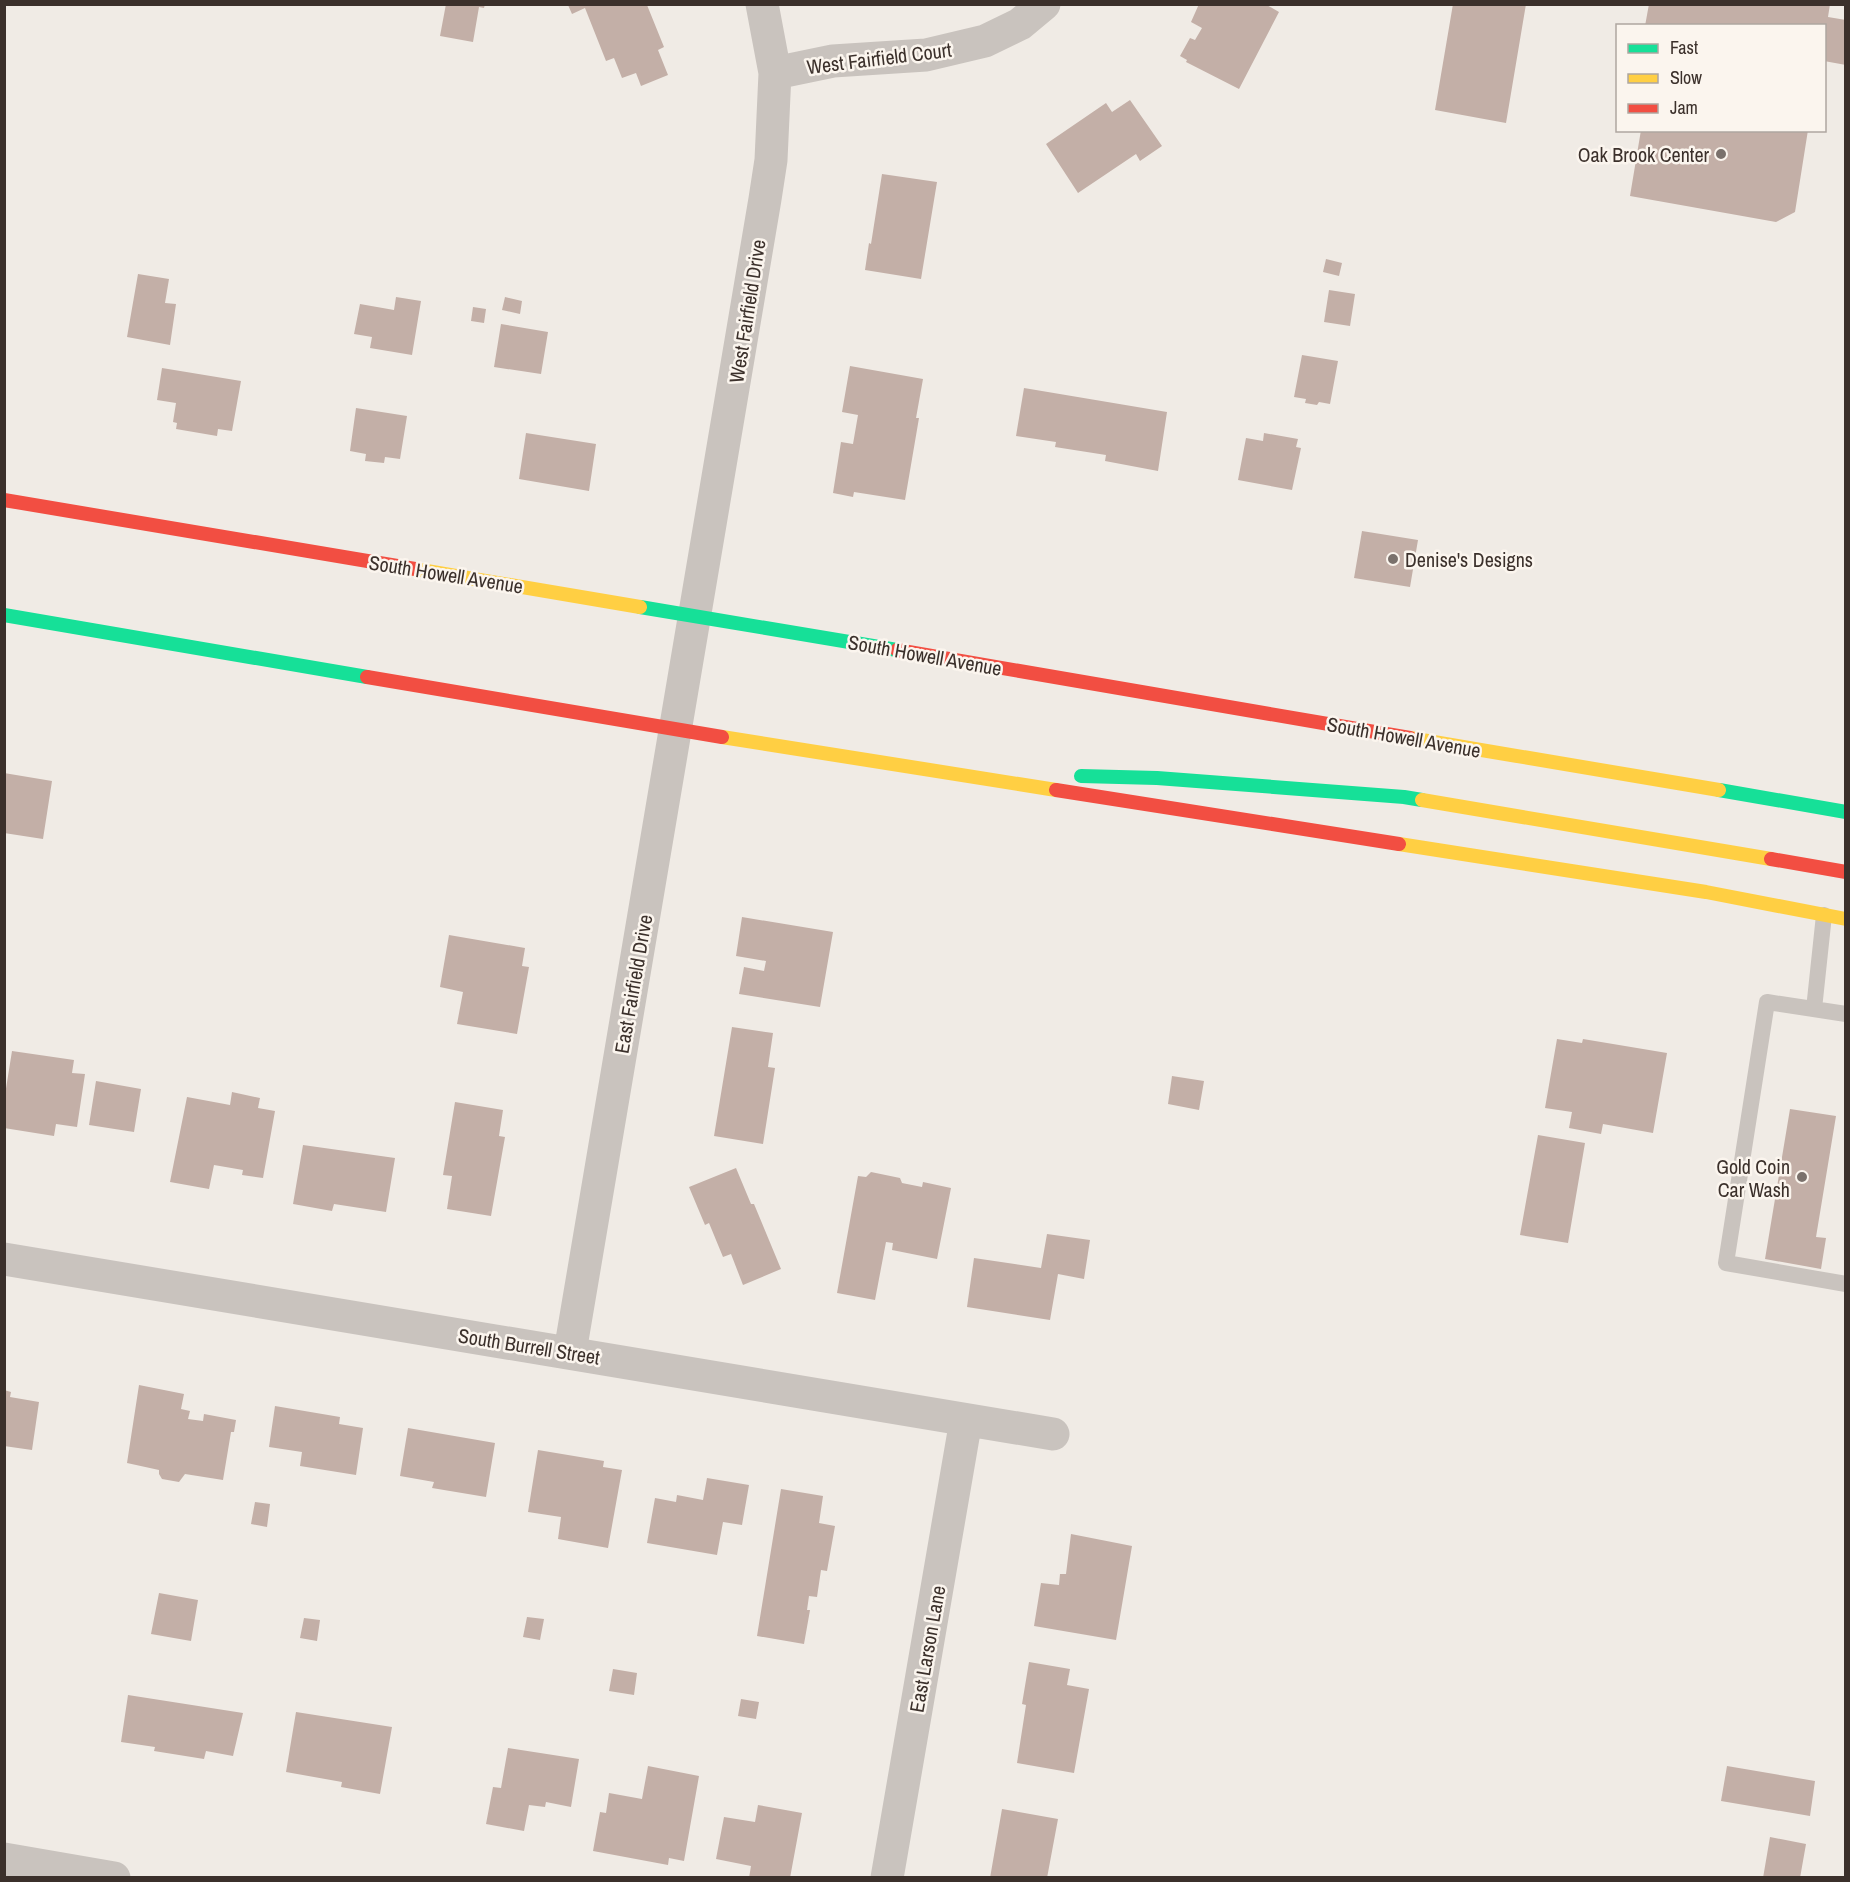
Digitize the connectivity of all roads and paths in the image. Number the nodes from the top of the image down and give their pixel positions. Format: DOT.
graph roads {
  1 [pos="762,4"];
  2 [pos="1044,4"];
  3 [pos="774,73"];
  4 [pos="4,500"];
  5 [pos="4,615"];
  6 [pos="697,616"];
  7 [pos="675,730"];
  8 [pos="941,772"];
  9 [pos="1049,775"];
  10 [pos="1073,776"];
  11 [pos="1845,812"];
  12 [pos="1845,872"];
  13 [pos="1824,915"];
  14 [pos="1845,919"];
  15 [pos="1814,1010"];
  16 [pos="1845,1014"];
  17 [pos="4,1259"];
  18 [pos="1845,1284"];
  19 [pos="570,1352"];
  20 [pos="966,1420"];
  21 [pos="1053,1434"];
  22 [pos="4,1859"];
  23 [pos="114,1878"];
  24 [pos="887,1878"];
  1 -- 3 [label="street, West Fairfield Drive"];
  2 -- 3 [label="street, West Fairfield Court"];
  3 -- 6 [label="street, West Fairfield Drive"];
  4 -- 6 [label="main road, South Howell Avenue"];
  5 -- 7 [label="main road"];
  6 -- 7 [label="street, East Fairfield Drive"];
  6 -- 11 [label="main road, South Howell Avenue"];
  7 -- 8 [label="main road"];
  7 -- 19 [label="street, East Fairfield Drive"];
  8 -- 9 [label="main road"];
  8 -- 13 [label="main road"];
  10 -- 12 [label="main road"];
  13 -- 14 [label="main road"];
  13 -- 15 [label="lane"];
  15 -- 16 [label="lane"];
  15 -- 18 [label="lane"];
  17 -- 19 [label="street, South Burrell Street"];
  19 -- 20 [label="street, South Burrell Street"];
  20 -- 21 [label="street, South Burrell Street"];
  20 -- 24 [label="street, East Larson Lane"];
  22 -- 23 [label="street"];
}
